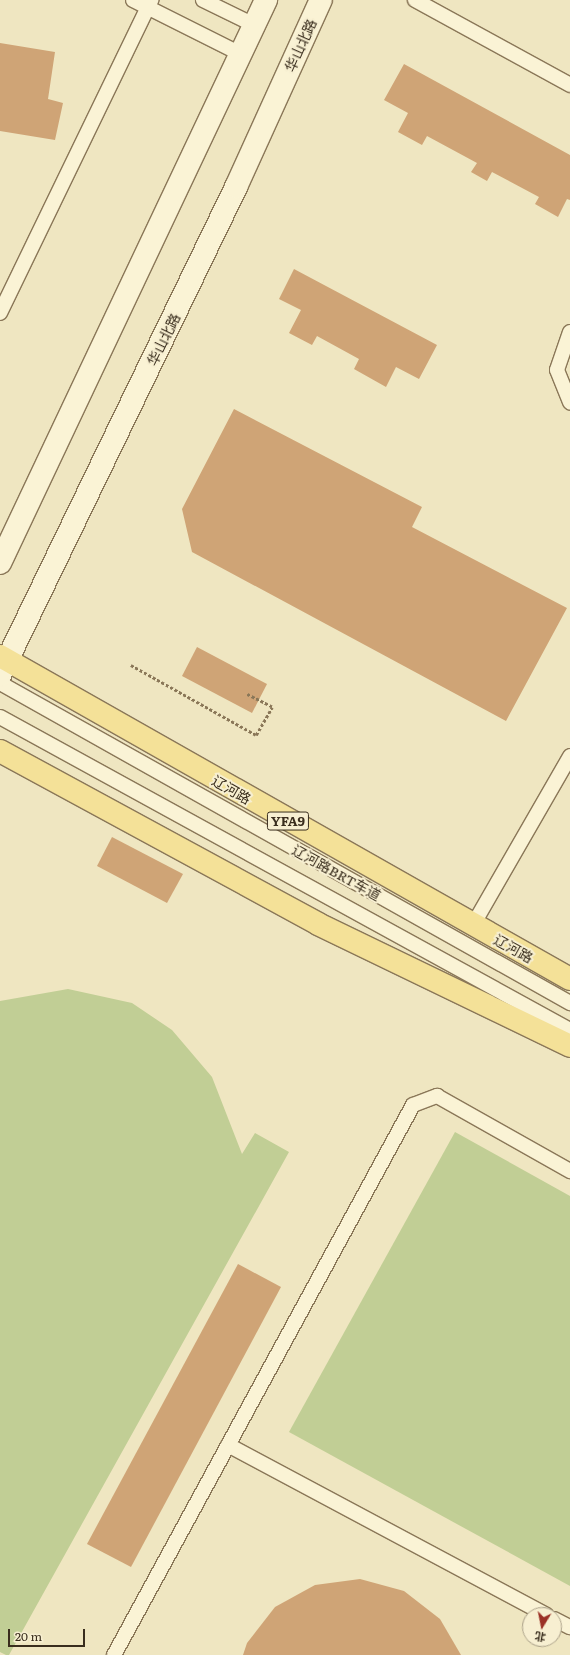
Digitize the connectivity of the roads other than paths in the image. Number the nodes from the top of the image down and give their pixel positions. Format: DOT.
graph roads {
  1 [pos="133,0"];
  2 [pos="203,0"];
  3 [pos="266,0"];
  4 [pos="321,0"];
  5 [pos="415,0"];
  6 [pos="149,3"];
  7 [pos="254,25"];
  8 [pos="241,54"];
  9 [pos="570,85"];
  10 [pos="0,313"];
  11 [pos="570,332"];
  12 [pos="570,403"];
  13 [pos="0,563"];
  14 [pos="3,664"];
  15 [pos="0,683"];
  16 [pos="0,717"];
  17 [pos="0,751"];
  18 [pos="570,756"];
  19 [pos="473,925"];
  20 [pos="570,979"];
  21 [pos="570,1003"];
  22 [pos="570,1030"];
  23 [pos="570,1046"];
  24 [pos="570,1171"];
  25 [pos="228,1445"];
  26 [pos="532,1607"];
  27 [pos="114,1655"];
  1 -- 6 [label="lane"];
  2 -- 7 [label="lane"];
  3 -- 7 [label="main road"];
  4 -- 14 [label="main road, 华山北路"];
  5 -- 9 [label="lane"];
  6 -- 8 [label="lane"];
  6 -- 10 [label="lane"];
  7 -- 8 [label="main road"];
  8 -- 13 [label="main road"];
  11 -- 12 [label="lane"];
  14 -- 19 [label="main road, 辽河路 / YFA9"];
  15 -- 21 [label="lane, 辽河路BRT车道"];
  16 -- 22 [label="lane, 辽河路BRT车道"];
  17 -- 23 [label="main road"];
  18 -- 19 [label="lane"];
  19 -- 20 [label="main road, 辽河路 / YFA9"];
  24 -- 25 [label="lane"];
  25 -- 26 [label="lane"];
  25 -- 27 [label="lane"];
}
